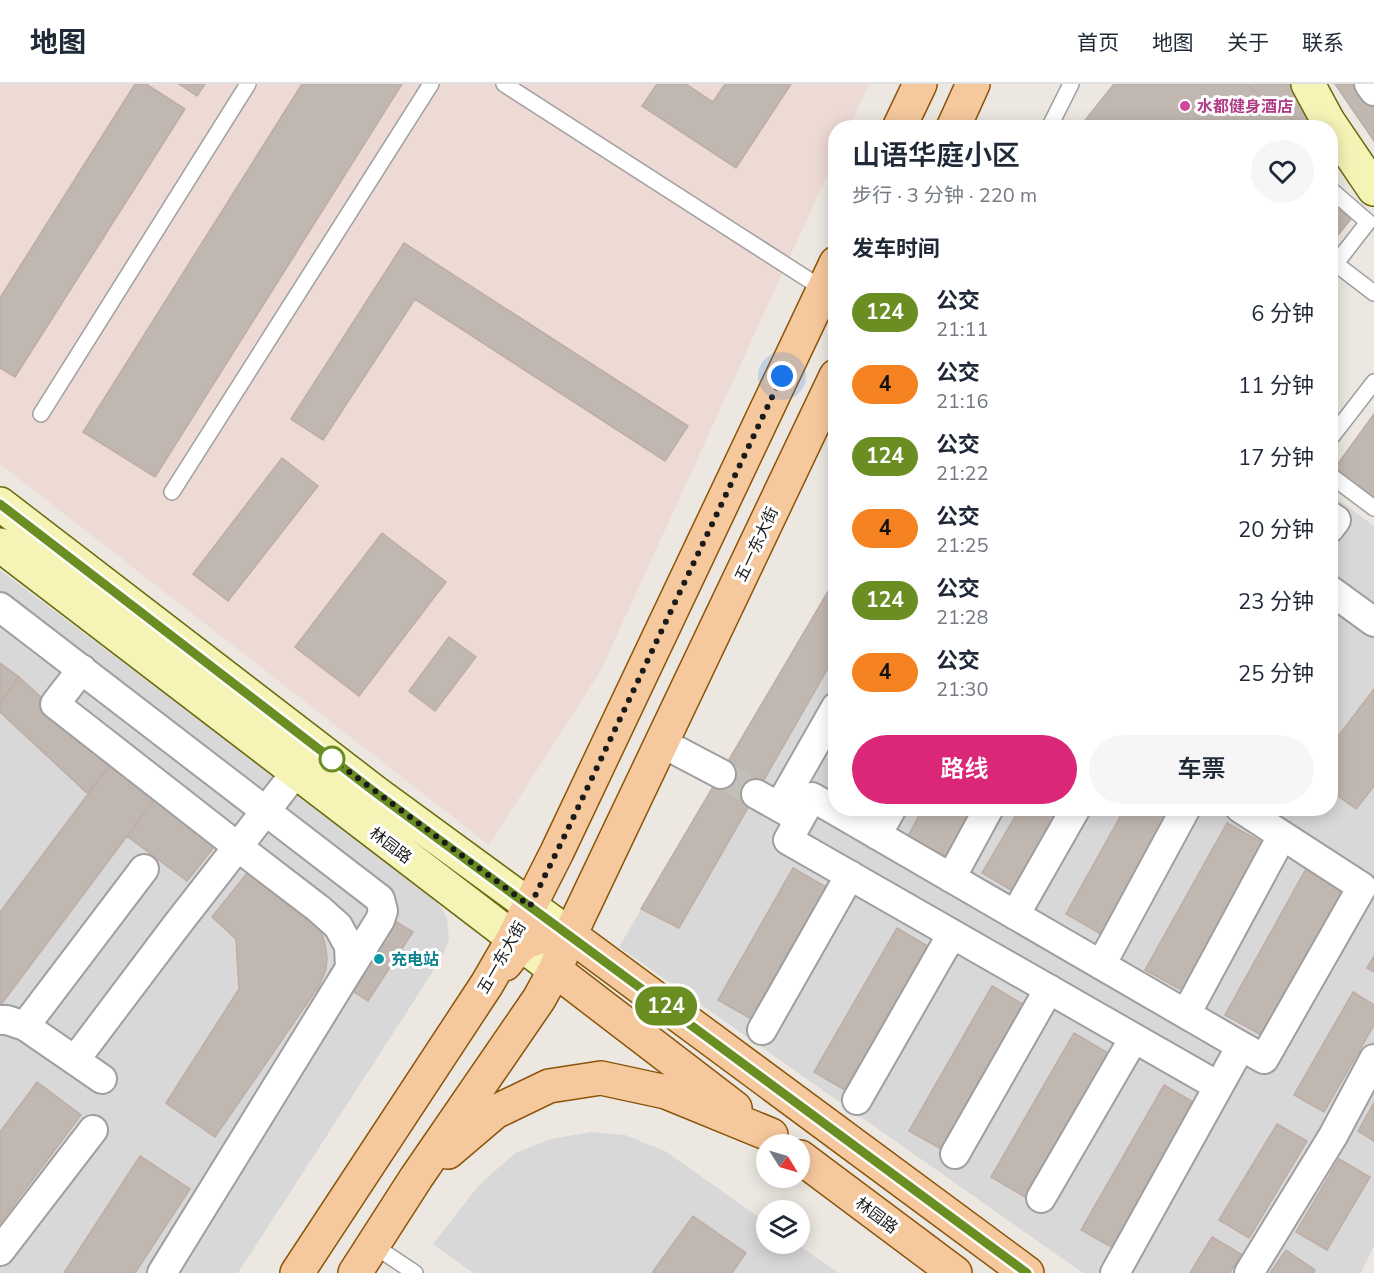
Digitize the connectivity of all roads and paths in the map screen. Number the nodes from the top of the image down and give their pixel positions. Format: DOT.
graph roads {
  1 [pos="248,84"];
  2 [pos="431,84"];
  3 [pos="504,84"];
  4 [pos="920,84"];
  5 [pos="974,84"];
  6 [pos="1071,84"];
  7 [pos="1308,84"];
  8 [pos="1369,84"];
  9 [pos="1374,91"];
  10 [pos="903,120"];
  11 [pos="957,120"];
  12 [pos="1053,120"];
  13 [pos="1327,120"];
  14 [pos="1338,136"];
  15 [pos="1374,189"];
  16 [pos="1338,196"];
  17 [pos="1338,261"];
  18 [pos="1338,270"];
  19 [pos="828,275"];
  20 [pos="828,278"];
  21 [pos="1374,293"];
  22 [pos="1374,382"];
  23 [pos="828,396"];
  24 [pos="41,414"];
  25 [pos="1338,429"];
  26 [pos="1338,481"];
  27 [pos="172,492"];
  28 [pos="1374,507"];
  29 [pos="5,516"];
  30 [pos="0,545"];
  31 [pos="1338,596"];
  32 [pos="0,607"];
  33 [pos="1374,622"];
  34 [pos="82,669"];
  35 [pos="828,721"];
  36 [pos="662,743"];
  37 [pos="296,772"];
  38 [pos="721,774"];
  39 [pos="778,806"];
  40 [pos="828,806"];
  41 [pos="266,811"];
  42 [pos="844,816"];
  43 [pos="888,816"];
  44 [pos="985,816"];
  45 [pos="1072,816"];
  46 [pos="1182,816"];
  47 [pos="1252,816"];
  48 [pos="877,835"];
  49 [pos="1282,836"];
  50 [pos="238,848"];
  51 [pos="144,869"];
  52 [pos="850,875"];
  53 [pos="951,878"];
  54 [pos="530,906"];
  55 [pos="1016,915"];
  56 [pos="952,934"];
  57 [pos="570,936"];
  58 [pos="517,942"];
  59 [pos="1101,965"];
  60 [pos="350,968"];
  61 [pos="555,970"];
  62 [pos="1049,989"];
  63 [pos="1186,1014"];
  64 [pos="12,1023"];
  65 [pos="762,1030"];
  66 [pos="1134,1038"];
  67 [pos="1241,1046"];
  68 [pos="1374,1059"];
  69 [pos="75,1060"];
  70 [pos="102,1079"];
  71 [pos="1218,1086"];
  72 [pos="857,1100"];
  73 [pos="93,1130"];
  74 [pos="763,1134"];
  75 [pos="769,1134"];
  76 [pos="955,1154"];
  77 [pos="810,1164"];
  78 [pos="416,1178"];
  79 [pos="1041,1198"];
  80 [pos="373,1245"];
  81 [pos="0,1251"];
  82 [pos="162,1273"];
  83 [pos="297,1273"];
  84 [pos="355,1273"];
  85 [pos="415,1273"];
  86 [pos="955,1273"];
  87 [pos="1027,1273"];
  88 [pos="1114,1273"];
  89 [pos="1250,1273"];
  1 -- 24 [label="lane"];
  2 -- 27 [label="lane"];
  3 -- 19 [label="lane"];
  4 -- 10 [label="main road"];
  5 -- 11 [label="main road"];
  6 -- 12 [label="lane"];
  7 -- 13 [label="main road"];
  8 -- 9 [label="street"];
  14 -- 15 [label="main road"];
  16 -- 17 [label="lane"];
  18 -- 21 [label="lane"];
  20 -- 54 [label="main road, 五一东大街"];
  22 -- 25 [label="lane"];
  23 -- 36 [label="main road, 五一东大街"];
  26 -- 28 [label="lane"];
  29 -- 54 [label="main road, 林园路"];
  30 -- 37 [label="main road, 林园路"];
  31 -- 33 [label="street"];
  32 -- 34 [label="street"];
  34 -- 41 [label="street"];
  34 -- 50 [label="street"];
  35 -- 39 [label="street"];
  36 -- 38 [label="street"];
  36 -- 57 [label="main road, 五一东大街"];
  37 -- 41 [label="street"];
  37 -- 58 [label="main road, 林园路"];
  39 -- 40 [label="street"];
  39 -- 52 [label="street"];
  41 -- 50 [label="street"];
  41 -- 60 [label="street"];
  42 -- 48 [label="street"];
  43 -- 48 [label="street"];
  44 -- 53 [label="street"];
  45 -- 55 [label="street"];
  46 -- 59 [label="street"];
  47 -- 49 [label="street"];
  48 -- 53 [label="street"];
  49 -- 63 [label="street"];
  49 -- 67 [label="street"];
  50 -- 60 [label="street"];
  50 -- 69 [label="street"];
  51 -- 64 [label="street"];
  52 -- 56 [label="street"];
  52 -- 65 [label="street"];
  53 -- 55 [label="street"];
  54 -- 57 [label="main road, 林园路"];
  54 -- 58 [label="main road, 五一东大街"];
  55 -- 59 [label="street"];
  56 -- 62 [label="street"];
  56 -- 72 [label="street"];
  57 -- 58 [label="main road"];
  57 -- 61 [label="main road, 五一东大街"];
  57 -- 87 [label="main road, 林园路"];
  58 -- 61 [label="main road, 林园路"];
  58 -- 83 [label="main road, 五一东大街"];
  59 -- 63 [label="street"];
  60 -- 82 [label="street"];
  61 -- 75 [label="main road, 林园路"];
  61 -- 78 [label="main road, 五一东大街"];
  62 -- 66 [label="street"];
  62 -- 76 [label="street"];
  63 -- 67 [label="street"];
  64 -- 69 [label="street"];
  66 -- 71 [label="street"];
  66 -- 79 [label="street"];
  67 -- 71 [label="street"];
  68 -- 89 [label="street"];
  69 -- 70 [label="street"];
  71 -- 88 [label="street"];
  73 -- 81 [label="street"];
  74 -- 78 [label="main road"];
  77 -- 86 [label="main road, 林园路"];
  78 -- 80 [label="main road, 五一东大街"];
  80 -- 84 [label="main road, 五一东大街"];
  80 -- 85 [label="lane"];
}
